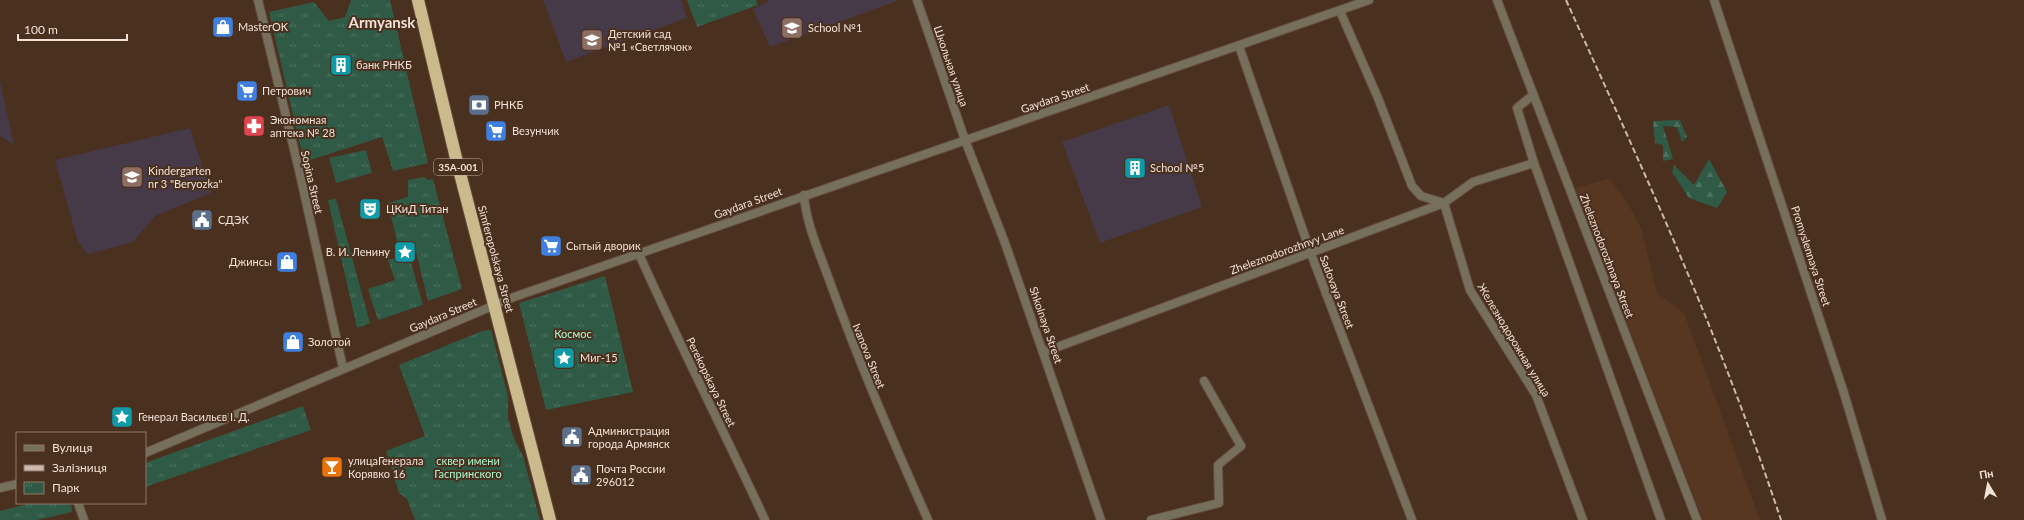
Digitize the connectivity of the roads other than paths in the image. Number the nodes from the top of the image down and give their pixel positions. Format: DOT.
graph roads {
  1 [pos="258,0"];
  2 [pos="917,0"];
  3 [pos="1368,0"];
  4 [pos="1497,0"];
  5 [pos="1714,0"];
  6 [pos="418,1"];
  7 [pos="1340,11"];
  8 [pos="1239,46"];
  9 [pos="1533,96"];
  10 [pos="965,140"];
  11 [pos="1534,163"];
  12 [pos="804,195"];
  13 [pos="1444,203"];
  14 [pos="1310,252"];
  15 [pos="639,254"];
  16 [pos="495,304"];
  17 [pos="1044,352"];
  18 [pos="343,368"];
  19 [pos="1204,381"];
  20 [pos="146,453"];
  21 [pos="16,484"];
  22 [pos="0,488"];
  23 [pos="78,504"];
  24 [pos="84,520"];
  25 [pos="550,520"];
  26 [pos="765,520"];
  27 [pos="928,520"];
  28 [pos="1101,520"];
  29 [pos="1151,520"];
  30 [pos="1412,520"];
  31 [pos="1583,520"];
  32 [pos="1661,520"];
  33 [pos="1697,520"];
  34 [pos="1882,520"];
  1 -- 18 [label="street, Sopina Street"];
  2 -- 10 [label="street, Школьная улица"];
  3 -- 7 [label="street, Gaydara Street"];
  4 -- 9 [label="street, Zheleznodorozhnaya Street"];
  5 -- 34 [label="street, Promyslennaya Street"];
  6 -- 16 [label="highway, Simferopolskaya Street / 35А-001"];
  7 -- 8 [label="street, Gaydara Street"];
  7 -- 13 [label="street"];
  8 -- 10 [label="street, Gaydara Street"];
  8 -- 14 [label="street, Sadovaya Street"];
  9 -- 11 [label="street"];
  9 -- 33 [label="street, Zheleznodorozhnaya Street"];
  10 -- 12 [label="street, Gaydara Street"];
  10 -- 17 [label="street, Shkolnaya Street"];
  11 -- 13 [label="street, Zheleznodorozhnyy Lane"];
  11 -- 32 [label="street"];
  12 -- 15 [label="street, Gaydara Street"];
  12 -- 27 [label="street, Ivanova Street"];
  13 -- 14 [label="street, Zheleznodorozhnyy Lane"];
  13 -- 31 [label="street, Железнодорожная улица"];
  14 -- 17 [label="street, Zheleznodorozhnyy Lane"];
  14 -- 30 [label="street, Sadovaya Street"];
  15 -- 16 [label="street, Gaydara Street"];
  15 -- 26 [label="street, Perekopskaya Street"];
  16 -- 18 [label="street, Gaydara Street"];
  16 -- 25 [label="highway, Simferopolskaya Street / 35А-001"];
  17 -- 28 [label="street, Shkolnaya Street"];
  18 -- 20 [label="street, Gaydara Street"];
  19 -- 29 [label="street"];
  21 -- 22 [label="street"];
  23 -- 24 [label="street"];
}
